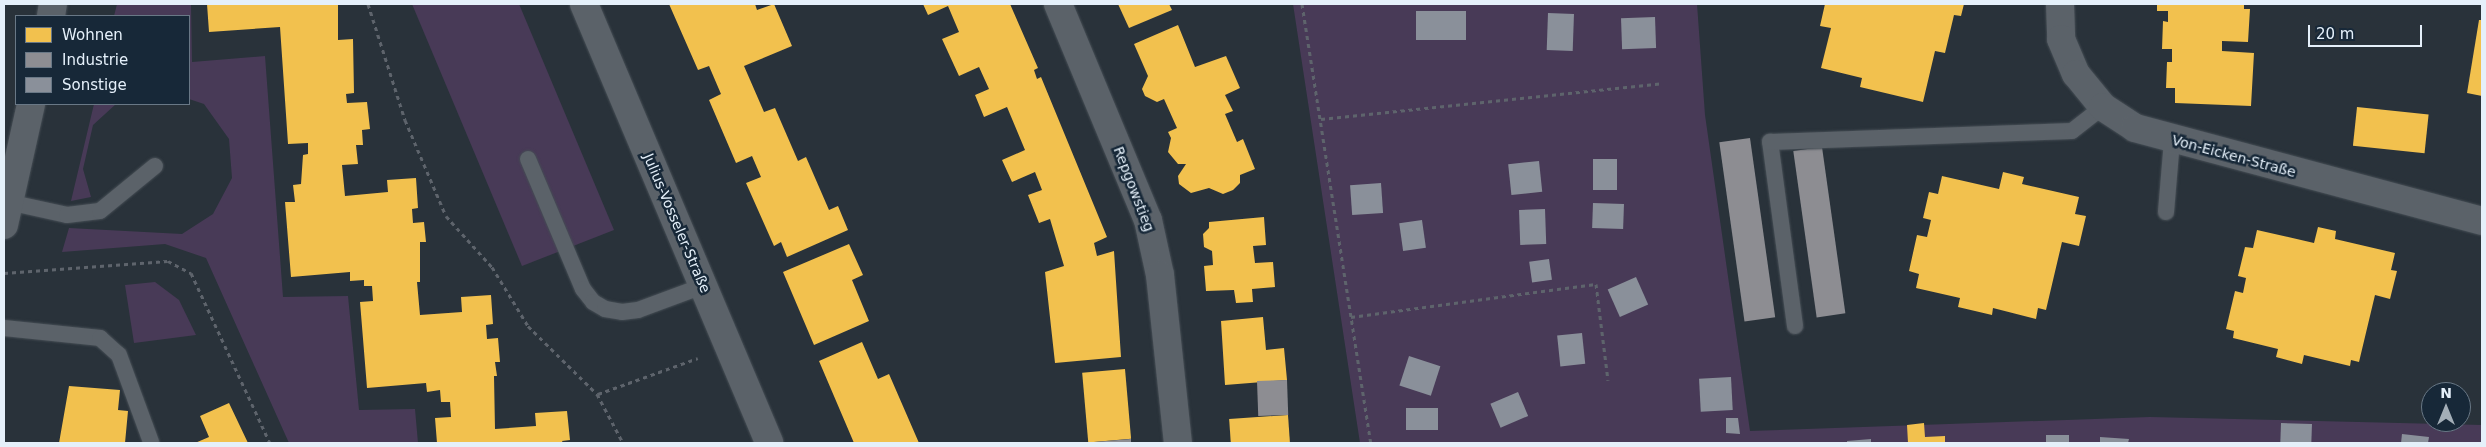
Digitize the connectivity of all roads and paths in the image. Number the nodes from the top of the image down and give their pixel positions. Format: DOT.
graph roads {
  1 [pos="368,4"];
  2 [pos="584,4"];
  3 [pos="1058,4"];
  4 [pos="1302,4"];
  5 [pos="2060,4"];
  6 [pos="1662,83"];
  7 [pos="31,105"];
  8 [pos="2102,107"];
  9 [pos="1320,119"];
  10 [pos="2172,140"];
  11 [pos="528,159"];
  12 [pos="155,166"];
  13 [pos="2166,212"];
  14 [pos="6,213"];
  15 [pos="2482,221"];
  16 [pos="4,274"];
  17 [pos="703,286"];
  18 [pos="1351,317"];
  19 [pos="1795,326"];
  20 [pos="4,328"];
  21 [pos="674,367"];
  22 [pos="1608,380"];
  23 [pos="598,394"];
  24 [pos="151,442"];
  25 [pos="270,443"];
  26 [pos="623,443"];
  27 [pos="770,443"];
  28 [pos="1178,443"];
  29 [pos="1371,443"];
  1 -- 23 [label="path"];
  2 -- 17 [label="street, Julius-Vosseler-Straße"];
  3 -- 28 [label="street, Repgowstieg"];
  4 -- 9 [label="path"];
  5 -- 8 [label="street, Von-Eicken-Straße"];
  6 -- 9 [label="path"];
  7 -- 14 [label="street"];
  8 -- 10 [label="street, Von-Eicken-Straße"];
  8 -- 19 [label="lane"];
  9 -- 18 [label="path"];
  10 -- 13 [label="lane"];
  10 -- 15 [label="street, Von-Eicken-Straße"];
  11 -- 17 [label="lane"];
  12 -- 14 [label="lane"];
  16 -- 25 [label="path"];
  17 -- 27 [label="street, Julius-Vosseler-Straße"];
  18 -- 22 [label="path"];
  18 -- 29 [label="path"];
  20 -- 24 [label="lane"];
  21 -- 23 [label="path"];
  23 -- 26 [label="path"];
}
